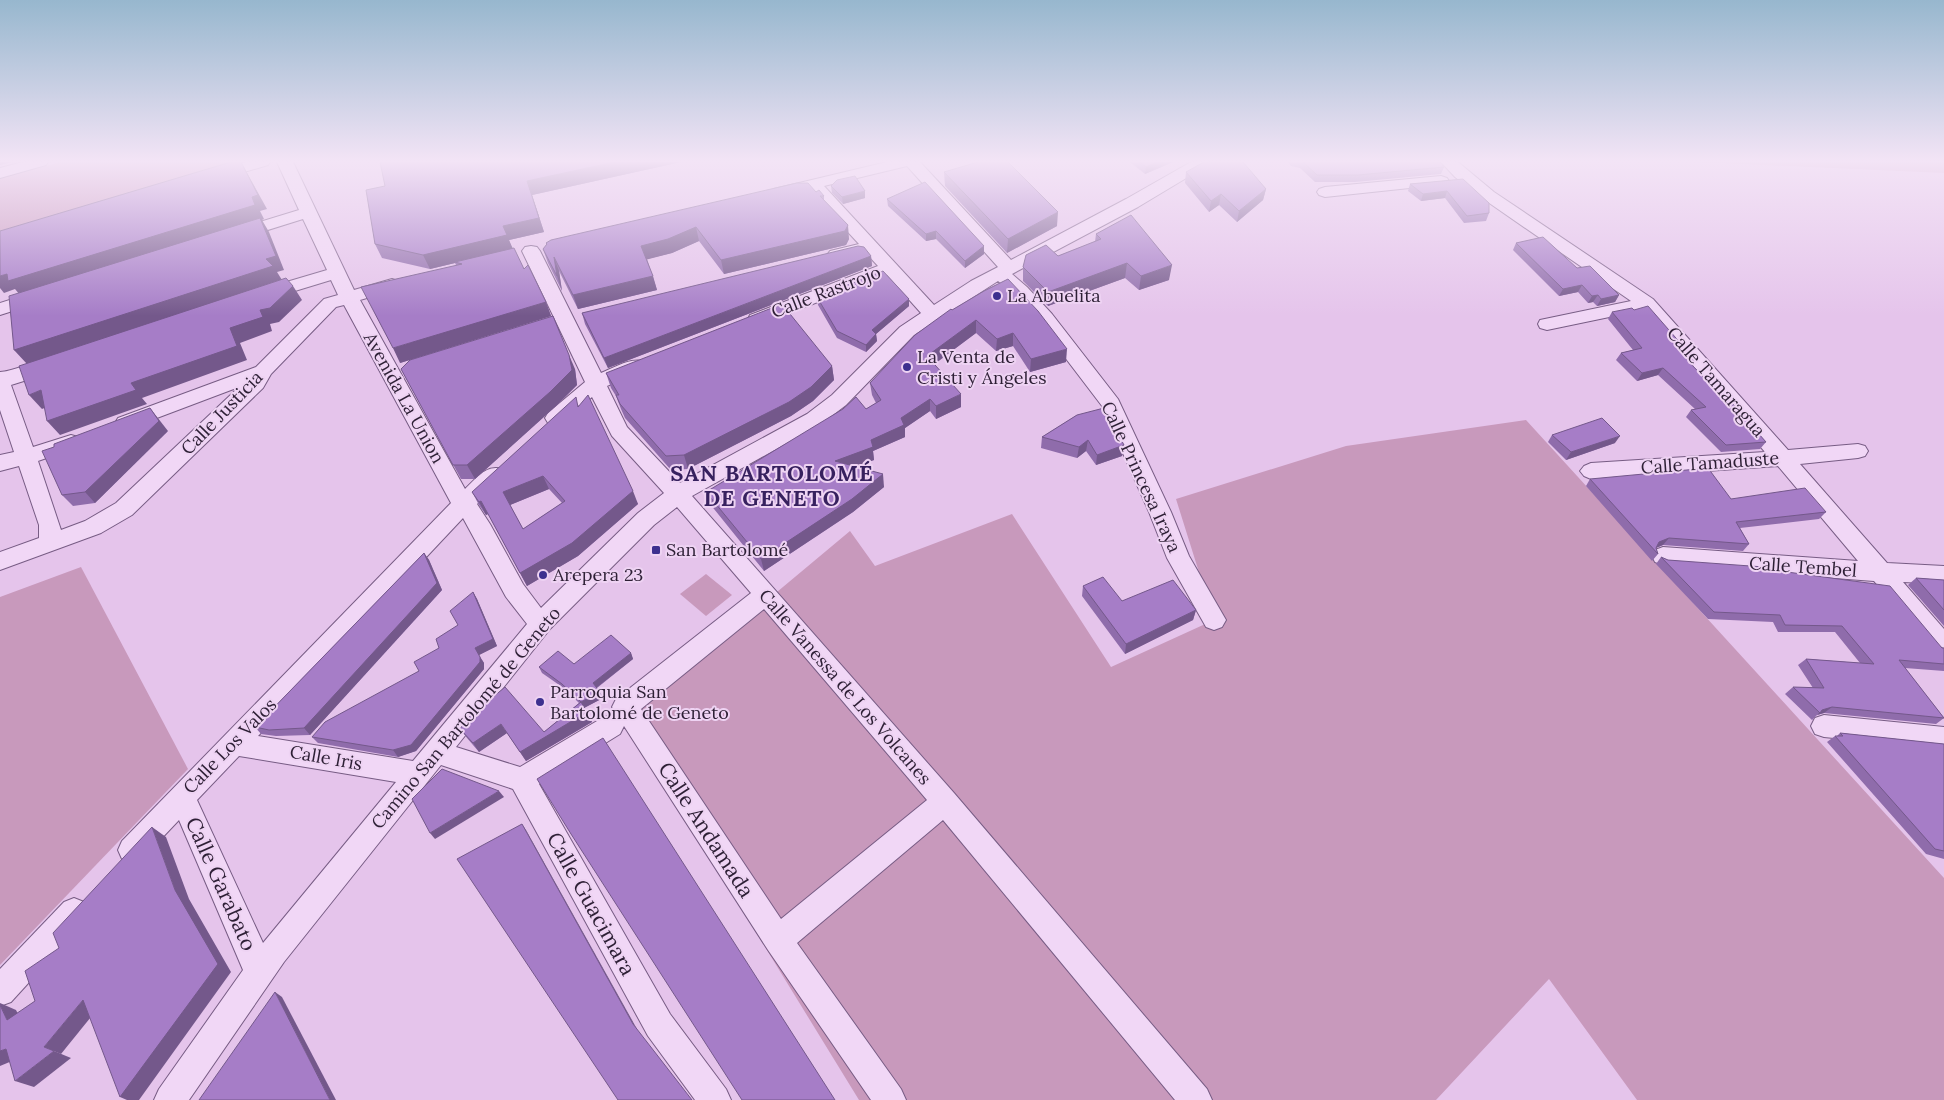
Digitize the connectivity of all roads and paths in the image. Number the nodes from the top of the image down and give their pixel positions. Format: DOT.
graph roads {
  1 [pos="305,213"];
  2 [pos="310,213"];
  3 [pos="839,213"];
  4 [pos="956,213"];
  5 [pos="1112,213"];
  6 [pos="1517,213"];
  7 [pos="224,239"];
  8 [pos="550,246"];
  9 [pos="869,247"];
  10 [pos="531,251"];
  11 [pos="512,256"];
  12 [pos="819,259"];
  13 [pos="889,268"];
  14 [pos="1004,270"];
  15 [pos="337,274"];
  16 [pos="406,282"];
  17 [pos="57,291"];
  18 [pos="247,300"];
  19 [pos="1647,303"];
  20 [pos="338,306"];
  21 [pos="0,309"];
  22 [pos="932,314"];
  23 [pos="1547,324"];
  24 [pos="742,325"];
  25 [pos="67,360"];
  26 [pos="651,360"];
  27 [pos="264,370"];
  28 [pos="0,380"];
  29 [pos="596,383"];
  30 [pos="208,393"];
  31 [pos="216,422"];
  32 [pos="543,429"];
  33 [pos="1858,451"];
  34 [pos="25,456"];
  35 [pos="1783,458"];
  36 [pos="508,461"];
  37 [pos="0,463"];
  38 [pos="1591,471"];
  39 [pos="679,493"];
  40 [pos="463,505"];
  41 [pos="50,542"];
  42 [pos="1662,556"];
  43 [pos="0,561"];
  44 [pos="1880,572"];
  45 [pos="1944,575"];
  46 [pos="766,594"];
  47 [pos="1214,620"];
  48 [pos="542,622"];
  49 [pos="1944,646"];
  50 [pos="611,726"];
  51 [pos="1824,726"];
  52 [pos="1944,738"];
  53 [pos="233,743"];
  54 [pos="436,752"];
  55 [pos="419,774"];
  56 [pos="522,780"];
  57 [pos="182,797"];
  58 [pos="945,802"];
  59 [pos="114,869"];
  60 [pos="94,890"];
  61 [pos="778,940"];
  62 [pos="259,972"];
  63 [pos="0,991"];
  64 [pos="170,1100"];
  65 [pos="714,1100"];
  66 [pos="890,1100"];
  67 [pos="1196,1100"];
  1 -- 7 [label="street"];
  2 -- 15 [label="street"];
  3 -- 9 [label="street"];
  4 -- 14 [label="street, Calle Princesa Iraya"];
  5 -- 14 [label="street, Camino San Bartolomé de Geneto"];
  6 -- 19 [label="street, Calle Tamaragua"];
  8 -- 10 [label="street"];
  9 -- 12 [label="street"];
  9 -- 13 [label="street"];
  10 -- 11 [label="street"];
  10 -- 29 [label="street, Calle Vanessa de Los Volcanes"];
  13 -- 22 [label="street"];
  13 -- 24 [label="street, Calle Rastrojo"];
  14 -- 22 [label="street, Camino San Bartolomé de Geneto"];
  14 -- 47 [label="street, Calle Princesa Iraya"];
  15 -- 18 [label="street"];
  15 -- 20 [label="street"];
  16 -- 20 [label="street"];
  17 -- 21 [label="street"];
  19 -- 23 [label="street"];
  19 -- 35 [label="street, Calle Tamaragua"];
  20 -- 27 [label="street, Calle Justicia"];
  20 -- 40 [label="street, Avenida La Union"];
  22 -- 39 [label="street, Camino San Bartolomé de Geneto"];
  25 -- 28 [label="street"];
  26 -- 29 [label="street"];
  27 -- 30 [label="street"];
  27 -- 31 [label="street, Calle Justicia"];
  28 -- 34 [label="street"];
  29 -- 32 [label="street"];
  29 -- 39 [label="street, Calle Vanessa de Los Volcanes"];
  30 -- 31 [label="street"];
  30 -- 34 [label="street"];
  31 -- 41 [label="street, Calle Justicia"];
  33 -- 35 [label="street, Calle Tamaduste"];
  34 -- 37 [label="street"];
  34 -- 41 [label="street"];
  35 -- 38 [label="street, Calle Tamaduste"];
  35 -- 44 [label="street, Calle Tamaragua"];
  36 -- 40 [label="street"];
  39 -- 46 [label="street, Calle Vanessa de Los Volcanes"];
  39 -- 48 [label="street, Camino San Bartolomé de Geneto"];
  40 -- 48 [label="street, Avenida La Union"];
  40 -- 53 [label="street, Calle Los Valos"];
  41 -- 43 [label="street, Calle Justicia"];
  42 -- 44 [label="street, Calle Tembel"];
  44 -- 45 [label="street, Calle Tembel"];
  44 -- 49 [label="street, Calle Tamaragua"];
  46 -- 58 [label="street, Calle Vanessa de Los Volcanes"];
  46 -- 61 [label="street, Calle Andamada"];
  48 -- 54 [label="street, Camino San Bartolomé de Geneto"];
  50 -- 56 [label="street"];
  51 -- 52 [label="street"];
  53 -- 55 [label="street, Calle Iris"];
  53 -- 57 [label="street, Calle Los Valos"];
  54 -- 55 [label="street, Camino San Bartolomé de Geneto"];
  54 -- 56 [label="street"];
  55 -- 62 [label="street, Camino San Bartolomé de Geneto"];
  56 -- 65 [label="street, Calle Guacimara"];
  57 -- 59 [label="street, Calle Los Valos"];
  57 -- 62 [label="street, Calle Garabato"];
  58 -- 61 [label="street"];
  58 -- 67 [label="street, Calle Vanessa de Los Volcanes"];
  60 -- 63 [label="street"];
  61 -- 66 [label="street, Calle Andamada"];
  62 -- 64 [label="street, Camino San Bartolomé de Geneto"];
}
